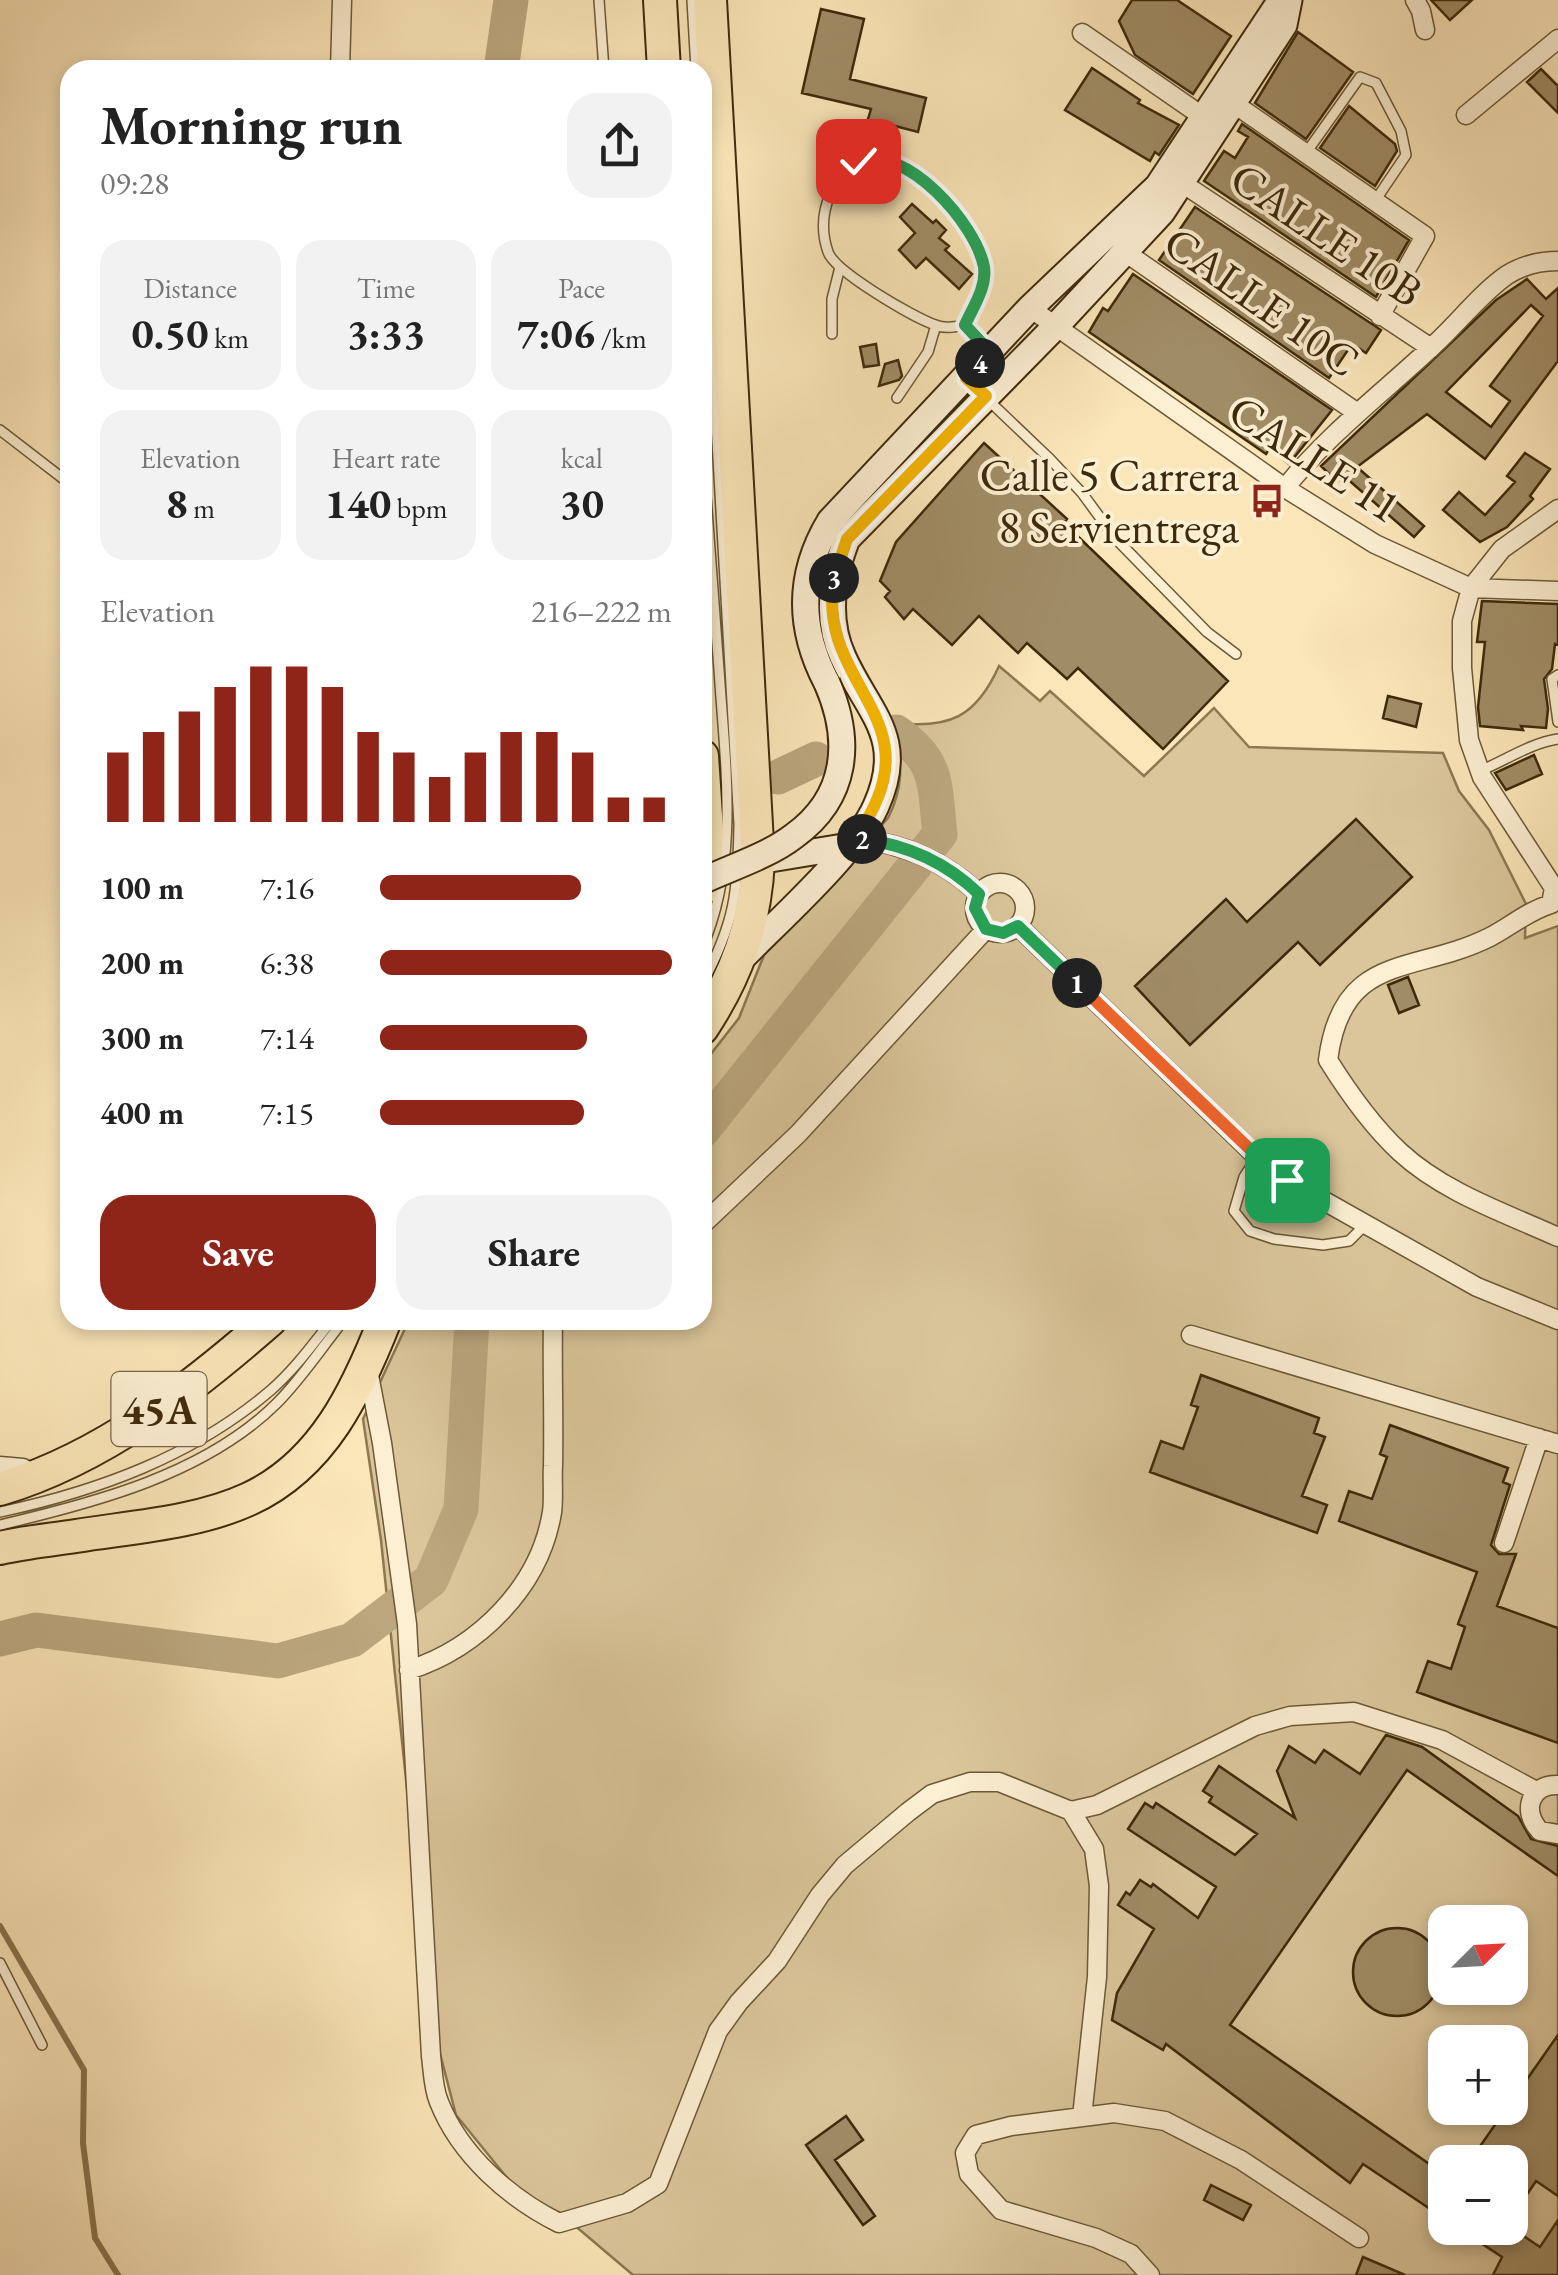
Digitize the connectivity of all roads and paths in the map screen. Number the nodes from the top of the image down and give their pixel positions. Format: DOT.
graph roads {
  1 [pos="342,0"];
  2 [pos="599,0"];
  3 [pos="660,0"];
  4 [pos="692,0"];
  5 [pos="710,0"];
  6 [pos="1281,0"];
  7 [pos="1289,0"];
  8 [pos="1415,0"];
  9 [pos="1425,30"];
  10 [pos="1082,33"];
  11 [pos="1558,39"];
  12 [pos="340,60"];
  13 [pos="603,60"];
  14 [pos="663,60"];
  15 [pos="695,60"];
  16 [pos="711,60"];
  17 [pos="1234,103"];
  18 [pos="712,109"];
  19 [pos="1466,115"];
  20 [pos="1202,116"];
  21 [pos="1306,153"];
  22 [pos="1182,183"];
  23 [pos="1375,202"];
  24 [pos="1125,252"];
  25 [pos="1558,261"];
  26 [pos="840,267"];
  27 [pos="1030,308"];
  28 [pos="1380,316"];
  29 [pos="965,325"];
  30 [pos="936,326"];
  31 [pos="1055,327"];
  32 [pos="832,334"];
  33 [pos="1431,348"];
  34 [pos="990,352"];
  35 [pos="966,378"];
  36 [pos="986,396"];
  37 [pos="897,398"];
  38 [pos="1356,412"];
  39 [pos="0,430"];
  40 [pos="712,446"];
  41 [pos="60,476"];
  42 [pos="1285,488"];
  43 [pos="1558,509"];
  44 [pos="805,585"];
  45 [pos="1471,588"];
  46 [pos="712,589"];
  47 [pos="1558,591"];
  48 [pos="1236,654"];
  49 [pos="842,656"];
  50 [pos="1558,675"];
  51 [pos="1558,722"];
  52 [pos="1558,738"];
  53 [pos="724,765"];
  54 [pos="1480,770"];
  55 [pos="732,826"];
  56 [pos="855,838"];
  57 [pos="758,861"];
  58 [pos="712,868"];
  59 [pos="712,876"];
  60 [pos="979,894"];
  61 [pos="712,918"];
  62 [pos="1018,926"];
  63 [pos="986,929"];
  64 [pos="740,960"];
  65 [pos="712,962"];
  66 [pos="712,1013"];
  67 [pos="1258,1157"];
  68 [pos="712,1216"];
  69 [pos="1366,1224"];
  70 [pos="1558,1237"];
  71 [pos="1558,1320"];
  72 [pos="258,1330"];
  73 [pos="324,1330"];
  74 [pos="336,1330"];
  75 [pos="381,1330"];
  76 [pos="552,1330"];
  77 [pos="1191,1335"];
  78 [pos="367,1368"];
  79 [pos="1539,1438"];
  80 [pos="1558,1444"];
  81 [pos="0,1466"];
  82 [pos="35,1478"];
  83 [pos="0,1489"];
  84 [pos="0,1512"];
  85 [pos="0,1525"];
  86 [pos="1504,1542"];
  87 [pos="0,1548"];
  88 [pos="410,1670"];
  89 [pos="1558,1785"];
  90 [pos="1536,1792"];
  91 [pos="1071,1811"];
  92 [pos="1558,1834"];
  93 [pos="0,1963"];
  94 [pos="42,2045"];
  95 [pos="1082,2117"];
  96 [pos="1359,2238"];
  97 [pos="1150,2275"];
  1 -- 12 [label="street"];
  2 -- 13 [label="lane"];
  3 -- 14 [label="highway"];
  4 -- 15 [label="lane"];
  5 -- 16 [label="highway"];
  6 -- 20 [label="main road"];
  7 -- 17 [label="main road"];
  8 -- 9 [label="street"];
  10 -- 20 [label="street"];
  11 -- 19 [label="street"];
  17 -- 21 [label="street"];
  17 -- 22 [label="main road"];
  18 -- 53 [label="highway"];
  20 -- 27 [label="main road"];
  21 -- 23 [label="street"];
  21 -- 23 [label="lane"];
  22 -- 24 [label="main road"];
  22 -- 28 [label="street, CALLE 10B"];
  23 -- 28 [label="street"];
  24 -- 31 [label="main road"];
  24 -- 38 [label="street, CALLE 10C"];
  25 -- 33 [label="street"];
  26 -- 29 [label="lane"];
  26 -- 30 [label="lane"];
  26 -- 32 [label="lane"];
  27 -- 31 [label="street, CALLE 11"];
  27 -- 34 [label="main road"];
  28 -- 33 [label="street, CALLE 10B"];
  29 -- 30 [label="lane"];
  29 -- 34 [label="lane"];
  30 -- 37 [label="lane"];
  31 -- 36 [label="main road"];
  31 -- 42 [label="street, CALLE 11"];
  33 -- 38 [label="street"];
  34 -- 35 [label="main road"];
  35 -- 36 [label="lane"];
  35 -- 44 [label="main road"];
  36 -- 48 [label="lane"];
  36 -- 49 [label="main road"];
  38 -- 42 [label="street"];
  39 -- 41 [label="lane"];
  40 -- 53 [label="lane"];
  42 -- 45 [label="street, CALLE 11"];
  43 -- 45 [label="street"];
  44 -- 49 [label="main road"];
  44 -- 59 [label="main road, bridge"];
  45 -- 47 [label="street, CALLE 11"];
  45 -- 54 [label="street"];
  46 -- 53 [label="lane"];
  49 -- 56 [label="main road"];
  50 -- 51 [label="lane"];
  52 -- 54 [label="lane"];
  53 -- 55 [label="highway"];
  53 -- 55 [label="highway"];
  54 -- 70 [label="street"];
  55 -- 57 [label="highway"];
  55 -- 58 [label="highway"];
  55 -- 61 [label="lane"];
  55 -- 65 [label="lane"];
  56 -- 57 [label="main road"];
  56 -- 60 [label="street"];
  56 -- 64 [label="main road"];
  57 -- 64 [label="highway"];
  60 -- 62 [label="street"];
  60 -- 63 [label="street"];
  62 -- 63 [label="street"];
  62 -- 67 [label="street"];
  63 -- 68 [label="street"];
  64 -- 66 [label="highway"];
  67 -- 69 [label="street"];
  67 -- 69 [label="lane"];
  69 -- 71 [label="street"];
  72 -- 82 [label="highway, 45A"];
  73 -- 84 [label="lane"];
  74 -- 85 [label="lane"];
  75 -- 78 [label="highway, 45A"];
  76 -- 88 [label="street"];
  77 -- 79 [label="street"];
  78 -- 87 [label="highway, 45A"];
  78 -- 88 [label="street"];
  79 -- 80 [label="street"];
  79 -- 86 [label="street"];
  81 -- 82 [label="street"];
  82 -- 83 [label="highway, 45A"];
  88 -- 91 [label="street"];
  89 -- 90 [label="street"];
  90 -- 91 [label="street"];
  90 -- 92 [label="street"];
  91 -- 95 [label="street"];
  93 -- 94 [label="lane"];
  95 -- 96 [label="street"];
  95 -- 97 [label="street"];
}
